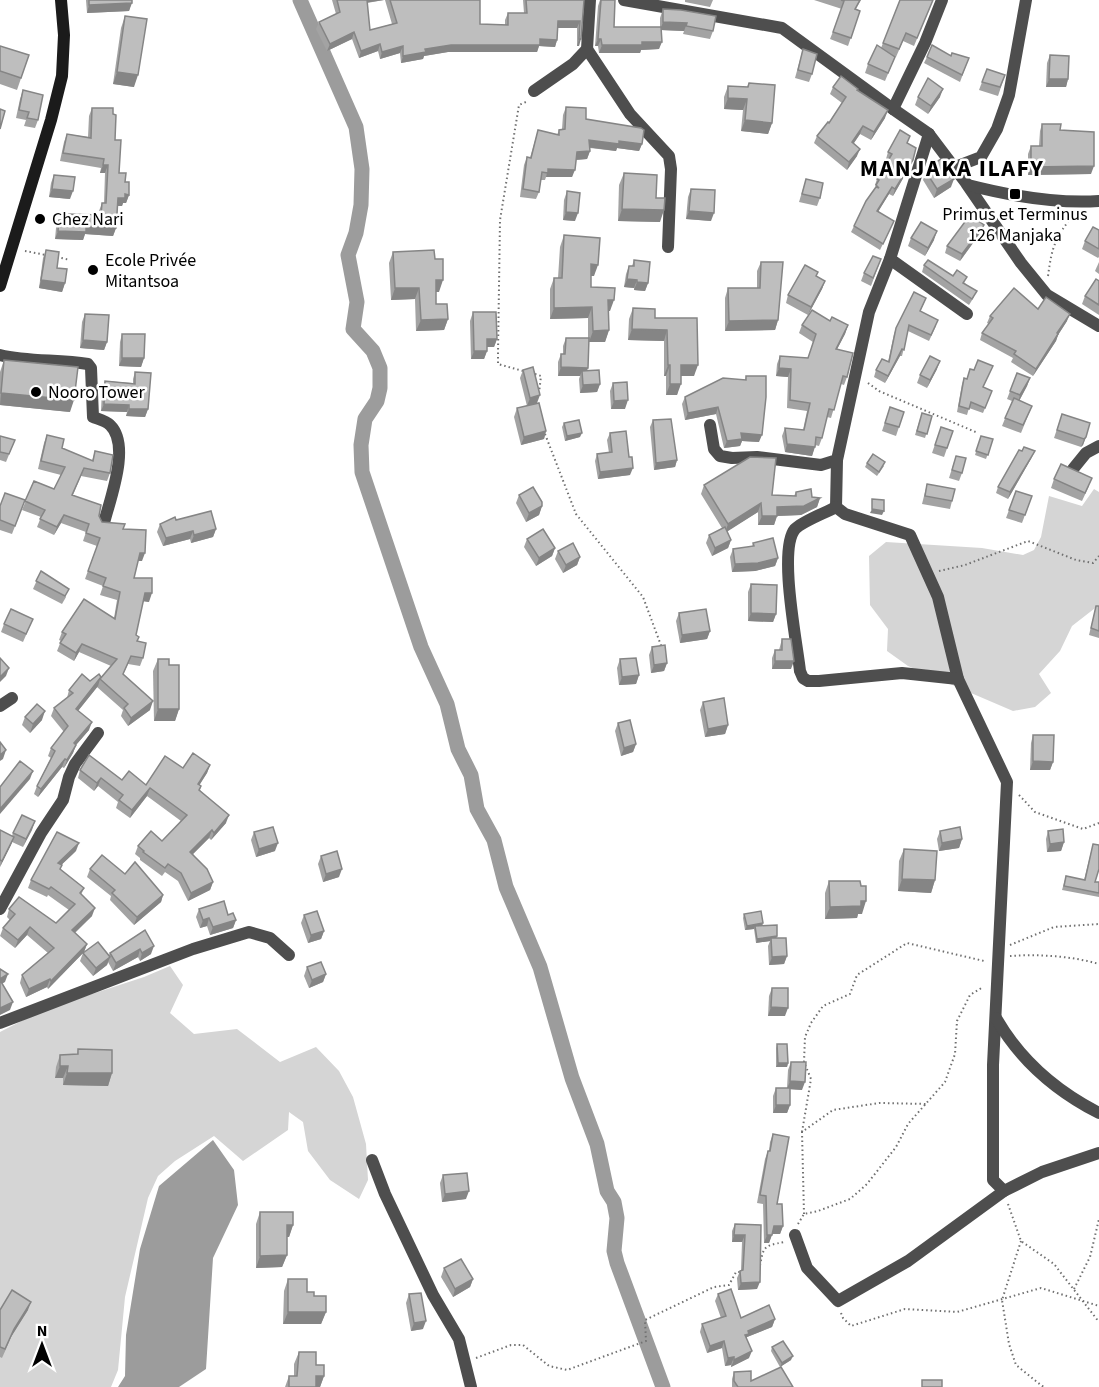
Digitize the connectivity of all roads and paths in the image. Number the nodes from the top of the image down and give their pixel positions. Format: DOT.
graph roads {
  1 [pos="61,0"];
  2 [pos="590,0"];
  3 [pos="624,0"];
  4 [pos="942,0"];
  5 [pos="1026,0"];
  6 [pos="648,2"];
  7 [pos="587,49"];
  8 [pos="534,91"];
  9 [pos="893,110"];
  10 [pos="929,134"];
  11 [pos="955,167"];
  12 [pos="968,185"];
  13 [pos="1099,201"];
  14 [pos="1083,202"];
  15 [pos="668,247"];
  16 [pos="28,252"];
  17 [pos="890,259"];
  18 [pos="70,260"];
  19 [pos="0,286"];
  20 [pos="1046,294"];
  21 [pos="967,314"];
  22 [pos="1099,326"];
  23 [pos="0,355"];
  24 [pos="855,375"];
  25 [pos="539,395"];
  26 [pos="710,424"];
  27 [pos="543,427"];
  28 [pos="978,433"];
  29 [pos="1099,446"];
  30 [pos="837,460"];
  31 [pos="1073,469"];
  32 [pos="836,507"];
  33 [pos="104,523"];
  34 [pos="1099,556"];
  35 [pos="927,574"];
  36 [pos="665,654"];
  37 [pos="958,679"];
  38 [pos="12,698"];
  39 [pos="0,706"];
  40 [pos="98,733"];
  41 [pos="1007,782"];
  42 [pos="1099,823"];
  43 [pos="0,909"];
  44 [pos="1099,924"];
  45 [pos="289,955"];
  46 [pos="999,957"];
  47 [pos="1099,964"];
  48 [pos="998,978"];
  49 [pos="996,1018"];
  50 [pos="0,1023"];
  51 [pos="928,1104"];
  52 [pos="1099,1113"];
  53 [pos="802,1132"];
  54 [pos="1099,1153"];
  55 [pos="372,1160"];
  56 [pos="1004,1191"];
  57 [pos="804,1214"];
  58 [pos="1099,1219"];
  59 [pos="796,1237"];
  60 [pos="1022,1241"];
  61 [pos="747,1272"];
  62 [pos="759,1272"];
  63 [pos="1073,1290"];
  64 [pos="1002,1300"];
  65 [pos="1080,1300"];
  66 [pos="838,1301"];
  67 [pos="1099,1306"];
  68 [pos="1099,1323"];
  69 [pos="465,1362"];
  70 [pos="471,1387"];
  71 [pos="1046,1387"];
  1 -- 19 [label="main road"];
  2 -- 7 [label="street"];
  3 -- 6 [label="street"];
  4 -- 9 [label="street"];
  5 -- 11 [label="street"];
  6 -- 9 [label="street"];
  7 -- 8 [label="street"];
  7 -- 15 [label="street"];
  8 -- 25 [label="path"];
  9 -- 10 [label="street"];
  10 -- 11 [label="street"];
  10 -- 17 [label="street"];
  11 -- 12 [label="street"];
  12 -- 14 [label="street"];
  12 -- 20 [label="street"];
  13 -- 14 [label="street"];
  14 -- 20 [label="path"];
  16 -- 18 [label="path"];
  17 -- 21 [label="street"];
  17 -- 24 [label="street"];
  20 -- 22 [label="street"];
  23 -- 33 [label="street"];
  24 -- 28 [label="path"];
  24 -- 30 [label="street"];
  26 -- 30 [label="street"];
  27 -- 36 [label="path"];
  29 -- 31 [label="street"];
  30 -- 32 [label="street"];
  32 -- 35 [label="street"];
  32 -- 37 [label="street"];
  34 -- 35 [label="path"];
  35 -- 37 [label="street"];
  37 -- 41 [label="street"];
  38 -- 39 [label="street"];
  40 -- 43 [label="street"];
  41 -- 42 [label="path"];
  41 -- 46 [label="street"];
  44 -- 46 [label="path"];
  45 -- 50 [label="street"];
  46 -- 47 [label="path"];
  46 -- 48 [label="street"];
  46 -- 53 [label="path"];
  48 -- 49 [label="street"];
  48 -- 51 [label="path"];
  49 -- 52 [label="street"];
  49 -- 56 [label="street"];
  51 -- 53 [label="path"];
  51 -- 57 [label="path"];
  53 -- 57 [label="path"];
  54 -- 56 [label="street"];
  55 -- 69 [label="street"];
  56 -- 60 [label="path"];
  56 -- 66 [label="street"];
  57 -- 59 [label="path"];
  58 -- 63 [label="path"];
  59 -- 62 [label="path"];
  59 -- 66 [label="street"];
  60 -- 63 [label="path"];
  60 -- 64 [label="path"];
  61 -- 69 [label="path"];
  63 -- 65 [label="path"];
  64 -- 65 [label="path"];
  64 -- 66 [label="path"];
  64 -- 71 [label="path"];
  65 -- 67 [label="path"];
  65 -- 68 [label="path"];
  69 -- 70 [label="street"];
}
